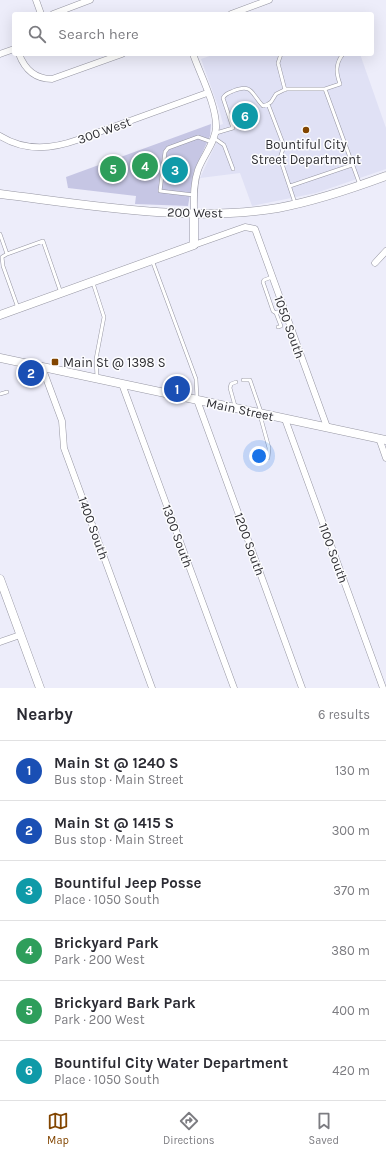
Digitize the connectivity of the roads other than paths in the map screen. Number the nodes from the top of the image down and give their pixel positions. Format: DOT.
graph roads {
  1 [pos="36,0"];
  2 [pos="90,0"];
  3 [pos="269,0"];
  4 [pos="40,12"];
  5 [pos="58,12"];
  6 [pos="236,12"];
  7 [pos="12,50"];
  8 [pos="0,54"];
  9 [pos="20,56"];
  10 [pos="116,56"];
  11 [pos="194,56"];
  12 [pos="280,56"];
  13 [pos="341,56"];
  14 [pos="325,89"];
  15 [pos="285,90"];
  16 [pos="207,93"];
  17 [pos="268,104"];
  18 [pos="0,136"];
  19 [pos="214,138"];
  20 [pos="352,165"];
  21 [pos="233,170"];
  22 [pos="386,176"];
  23 [pos="360,185"];
  24 [pos="290,186"];
  25 [pos="0,194"];
  26 [pos="194,195"];
  27 [pos="296,205"];
  28 [pos="194,213"];
  29 [pos="252,228"];
  30 [pos="0,234"];
  31 [pos="194,245"];
  32 [pos="386,251"];
  33 [pos="7,254"];
  34 [pos="152,260"];
  35 [pos="375,263"];
  36 [pos="272,277"];
  37 [pos="92,282"];
  38 [pos="61,293"];
  39 [pos="18,308"];
  40 [pos="284,310"];
  41 [pos="276,313"];
  42 [pos="0,315"];
  43 [pos="278,327"];
  44 [pos="0,358"];
  45 [pos="42,367"];
  46 [pos="96,379"];
  47 [pos="243,380"];
  48 [pos="236,382"];
  49 [pos="122,384"];
  50 [pos="7,392"];
  51 [pos="0,394"];
  52 [pos="197,400"];
  53 [pos="236,408"];
  54 [pos="260,413"];
  55 [pos="285,419"];
  56 [pos="327,427"];
  57 [pos="382,439"];
  58 [pos="268,458"];
  59 [pos="386,458"];
  60 [pos="0,579"];
  61 [pos="20,635"];
  62 [pos="0,642"];
  63 [pos="40,688"];
  64 [pos="152,688"];
  65 [pos="234,688"];
  66 [pos="302,688"];
  67 [pos="383,688"];
  1 -- 4 [label="street"];
  2 -- 5 [label="street"];
  3 -- 6 [label="street"];
  7 -- 8 [label="street"];
  9 -- 10 [label="street"];
  11 -- 16 [label="street"];
  12 -- 15 [label="lane"];
  13 -- 14 [label="lane"];
  14 -- 15 [label="lane"];
  14 -- 20 [label="lane"];
  15 -- 17 [label="lane"];
  16 -- 18 [label="street, 300 West"];
  16 -- 19 [label="street"];
  17 -- 19 [label="lane"];
  17 -- 24 [label="lane"];
  19 -- 21 [label="lane"];
  19 -- 26 [label="street"];
  19 -- 26 [label="lane"];
  20 -- 23 [label="lane"];
  20 -- 24 [label="lane"];
  22 -- 23 [label="street, 200 West"];
  23 -- 27 [label="street, 200 West"];
  24 -- 27 [label="lane"];
  25 -- 28 [label="street, 200 West"];
  26 -- 28 [label="street"];
  27 -- 28 [label="street, 200 West"];
  28 -- 31 [label="street"];
  29 -- 31 [label="street, 200 West"];
  29 -- 36 [label="street, 1050 South"];
  30 -- 33 [label="lane"];
  31 -- 34 [label="street, 200 West"];
  32 -- 35 [label="street"];
  33 -- 38 [label="lane"];
  33 -- 39 [label="lane"];
  34 -- 37 [label="street, 200 West"];
  34 -- 52 [label="lane"];
  36 -- 40 [label="street, 1050 South"];
  36 -- 41 [label="lane"];
  37 -- 38 [label="street, 200 West"];
  37 -- 46 [label="lane"];
  38 -- 39 [label="street, 200 West"];
  39 -- 42 [label="street, 200 West"];
  40 -- 41 [label="lane"];
  40 -- 56 [label="street, 1050 South"];
  41 -- 43 [label="lane"];
  44 -- 45 [label="street, Main Street"];
  45 -- 46 [label="street, Main Street"];
  45 -- 64 [label="street, 1400 South"];
  46 -- 49 [label="street, Main Street"];
  47 -- 54 [label="lane"];
  48 -- 53 [label="lane"];
  49 -- 52 [label="street, Main Street"];
  49 -- 65 [label="street, 1300 South"];
  50 -- 51 [label="lane"];
  52 -- 53 [label="street, Main Street"];
  52 -- 66 [label="street, 1200 South"];
  53 -- 54 [label="street, Main Street"];
  54 -- 55 [label="street, Main Street"];
  54 -- 58 [label="lane"];
  55 -- 56 [label="street, Main Street"];
  55 -- 67 [label="street, 1100 South"];
  56 -- 57 [label="street, Main Street"];
  57 -- 59 [label="street"];
  60 -- 61 [label="street"];
  61 -- 62 [label="street"];
  61 -- 63 [label="street"];
}
